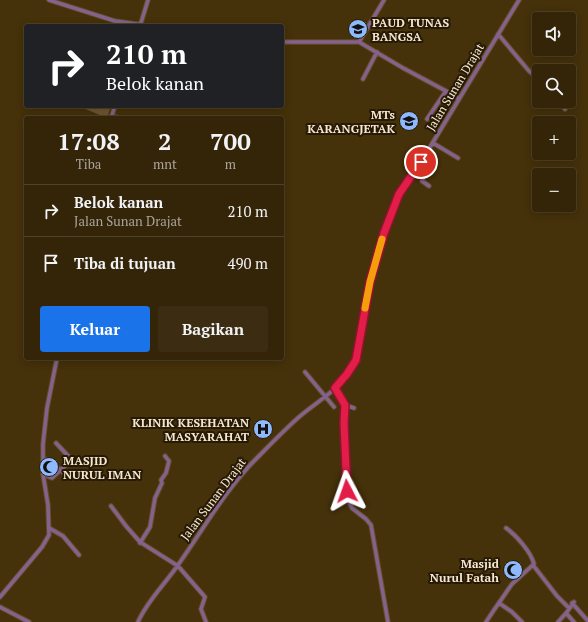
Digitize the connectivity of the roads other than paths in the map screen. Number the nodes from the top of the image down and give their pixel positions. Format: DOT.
graph roads {
  1 [pos="49,0"];
  2 [pos="148,0"];
  3 [pos="384,0"];
  4 [pos="519,0"];
  5 [pos="134,24"];
  6 [pos="140,24"];
  7 [pos="498,34"];
  8 [pos="284,42"];
  9 [pos="359,42"];
  10 [pos="378,52"];
  11 [pos="532,73"];
  12 [pos="363,79"];
  13 [pos="446,91"];
  14 [pos="459,99"];
  15 [pos="427,119"];
  16 [pos="433,143"];
  17 [pos="458,158"];
  18 [pos="421,162"];
  19 [pos="428,186"];
  20 [pos="57,360"];
  21 [pos="305,372"];
  22 [pos="335,388"];
  23 [pos="326,397"];
  24 [pos="345,405"];
  25 [pos="334,406"];
  26 [pos="354,408"];
  27 [pos="56,443"];
  28 [pos="165,456"];
  29 [pos="43,458"];
  30 [pos="61,471"];
  31 [pos="43,474"];
  32 [pos="68,478"];
  33 [pos="112,506"];
  34 [pos="49,528"];
  35 [pos="506,528"];
  36 [pos="140,543"];
  37 [pos="79,555"];
  38 [pos="533,565"];
  39 [pos="178,566"];
  40 [pos="0,597"];
  41 [pos="499,603"];
  42 [pos="0,607"];
  43 [pos="569,608"];
  44 [pos="566,613"];
  45 [pos="588,621"];
  46 [pos="29,622"];
  47 [pos="138,622"];
  48 [pos="206,622"];
  49 [pos="388,622"];
  50 [pos="486,622"];
  51 [pos="522,622"];
  52 [pos="558,622"];
  53 [pos="574,622"];
  1 -- 5 [label="street"];
  2 -- 6 [label="street"];
  3 -- 9 [label="street"];
  4 -- 7 [label="street, Jalan Sunan Drajat"];
  7 -- 11 [label="street"];
  7 -- 14 [label="street, Jalan Sunan Drajat"];
  8 -- 9 [label="street"];
  9 -- 10 [label="street"];
  10 -- 12 [label="street"];
  10 -- 13 [label="street"];
  13 -- 14 [label="street"];
  13 -- 15 [label="street"];
  14 -- 16 [label="street, Jalan Sunan Drajat"];
  16 -- 17 [label="street"];
  16 -- 18 [label="street, Jalan Sunan Drajat"];
  18 -- 19 [label="street"];
  18 -- 22 [label="street, Jalan Sunan Drajat"];
  20 -- 29 [label="street"];
  21 -- 23 [label="street"];
  22 -- 23 [label="street, Jalan Sunan Drajat"];
  22 -- 24 [label="street"];
  23 -- 25 [label="street"];
  23 -- 39 [label="street, Jalan Sunan Drajat"];
  24 -- 26 [label="street"];
  24 -- 49 [label="street"];
  27 -- 30 [label="street"];
  28 -- 36 [label="street"];
  29 -- 30 [label="street"];
  29 -- 31 [label="street"];
  30 -- 31 [label="street"];
  30 -- 32 [label="street"];
  31 -- 34 [label="street"];
  33 -- 36 [label="street"];
  34 -- 37 [label="street"];
  34 -- 40 [label="street"];
  35 -- 38 [label="street"];
  36 -- 39 [label="street"];
  38 -- 41 [label="street"];
  38 -- 43 [label="street"];
  39 -- 47 [label="street, Jalan Sunan Drajat"];
  39 -- 48 [label="street"];
  41 -- 50 [label="street"];
  41 -- 51 [label="street"];
  42 -- 46 [label="street"];
  43 -- 44 [label="street"];
  43 -- 45 [label="street"];
  44 -- 52 [label="street"];
  44 -- 53 [label="street"];
}
